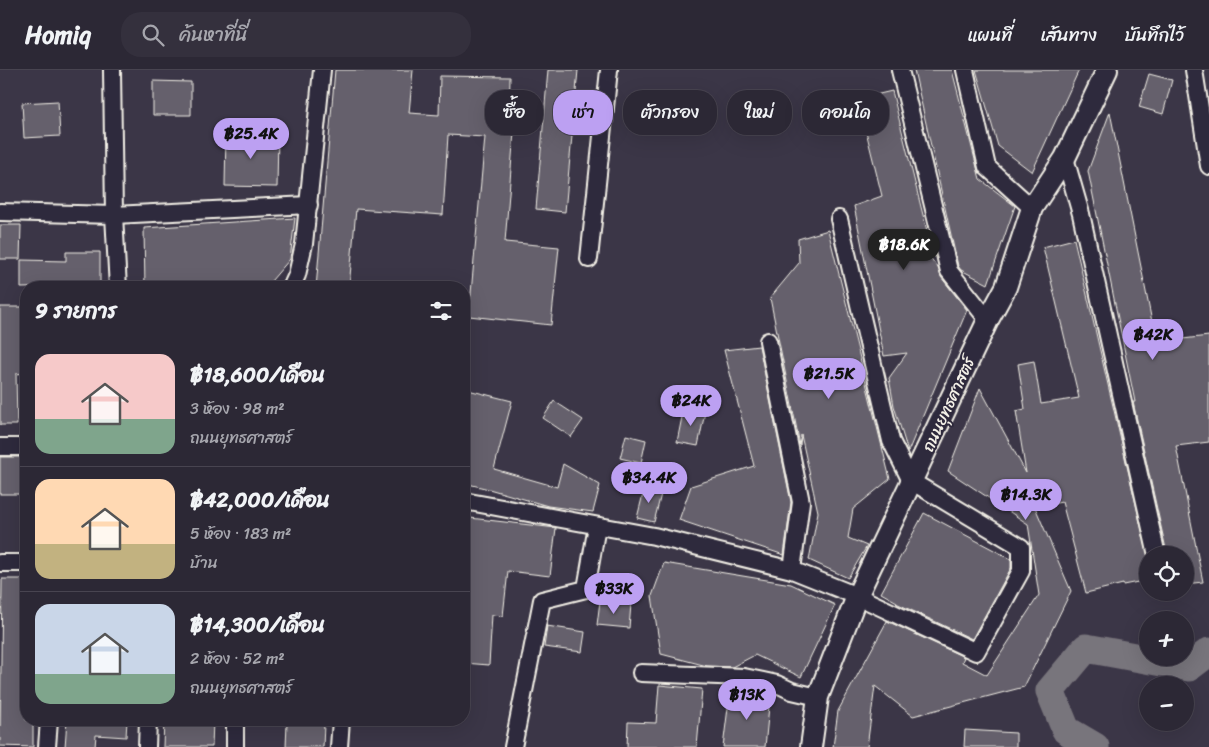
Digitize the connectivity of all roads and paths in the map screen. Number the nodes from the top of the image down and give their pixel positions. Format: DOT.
graph roads {
  1 [pos="112,70"];
  2 [pos="322,70"];
  3 [pos="608,70"];
  4 [pos="900,70"];
  5 [pos="965,70"];
  6 [pos="1107,70"];
  7 [pos="1194,70"];
  8 [pos="1065,158"];
  9 [pos="1209,166"];
  10 [pos="309,205"];
  11 [pos="1032,208"];
  12 [pos="0,212"];
  13 [pos="114,215"];
  14 [pos="839,219"];
  15 [pos="589,258"];
  16 [pos="118,281"];
  17 [pos="295,281"];
  18 [pos="988,320"];
  19 [pos="768,341"];
  20 [pos="0,446"];
  21 [pos="20,446"];
  22 [pos="911,480"];
  23 [pos="470,502"];
  24 [pos="597,526"];
  25 [pos="1155,546"];
  26 [pos="0,563"];
  27 [pos="20,563"];
  28 [pos="792,570"];
  29 [pos="857,596"];
  30 [pos="641,673"];
  31 [pos="818,697"];
  32 [pos="49,726"];
  33 [pos="148,726"];
  34 [pos="236,726"];
  35 [pos="341,726"];
  36 [pos="47,747"];
  37 [pos="147,747"];
  38 [pos="235,747"];
  39 [pos="339,747"];
  40 [pos="513,747"];
  41 [pos="811,747"];
  1 -- 13 [label="street"];
  2 -- 10 [label="street"];
  3 -- 15 [label="street"];
  4 -- 18 [label="street"];
  5 -- 11 [label="street"];
  6 -- 8 [label="street, ถนนยุทธศาสตร์"];
  7 -- 9 [label="street"];
  8 -- 11 [label="street, ถนนยุทธศาสตร์"];
  8 -- 25 [label="street"];
  10 -- 13 [label="street"];
  10 -- 17 [label="street"];
  11 -- 18 [label="street, ถนนยุทธศาสตร์"];
  12 -- 13 [label="street"];
  13 -- 16 [label="street"];
  14 -- 22 [label="street"];
  18 -- 22 [label="street, ถนนยุทธศาสตร์"];
  19 -- 28 [label="street"];
  20 -- 21 [label="street"];
  22 -- 29 [label="street, ถนนยุทธศาสตร์"];
  22 -- 29 [label="street"];
  23 -- 24 [label="street"];
  24 -- 28 [label="street"];
  24 -- 40 [label="street"];
  26 -- 27 [label="street"];
  28 -- 29 [label="street"];
  29 -- 31 [label="street, ถนนยุทธศาสตร์"];
  30 -- 31 [label="street"];
  31 -- 41 [label="street, ถนนยุทธศาสตร์"];
  32 -- 36 [label="street"];
  33 -- 37 [label="street"];
  34 -- 38 [label="street"];
  35 -- 39 [label="street"];
}
